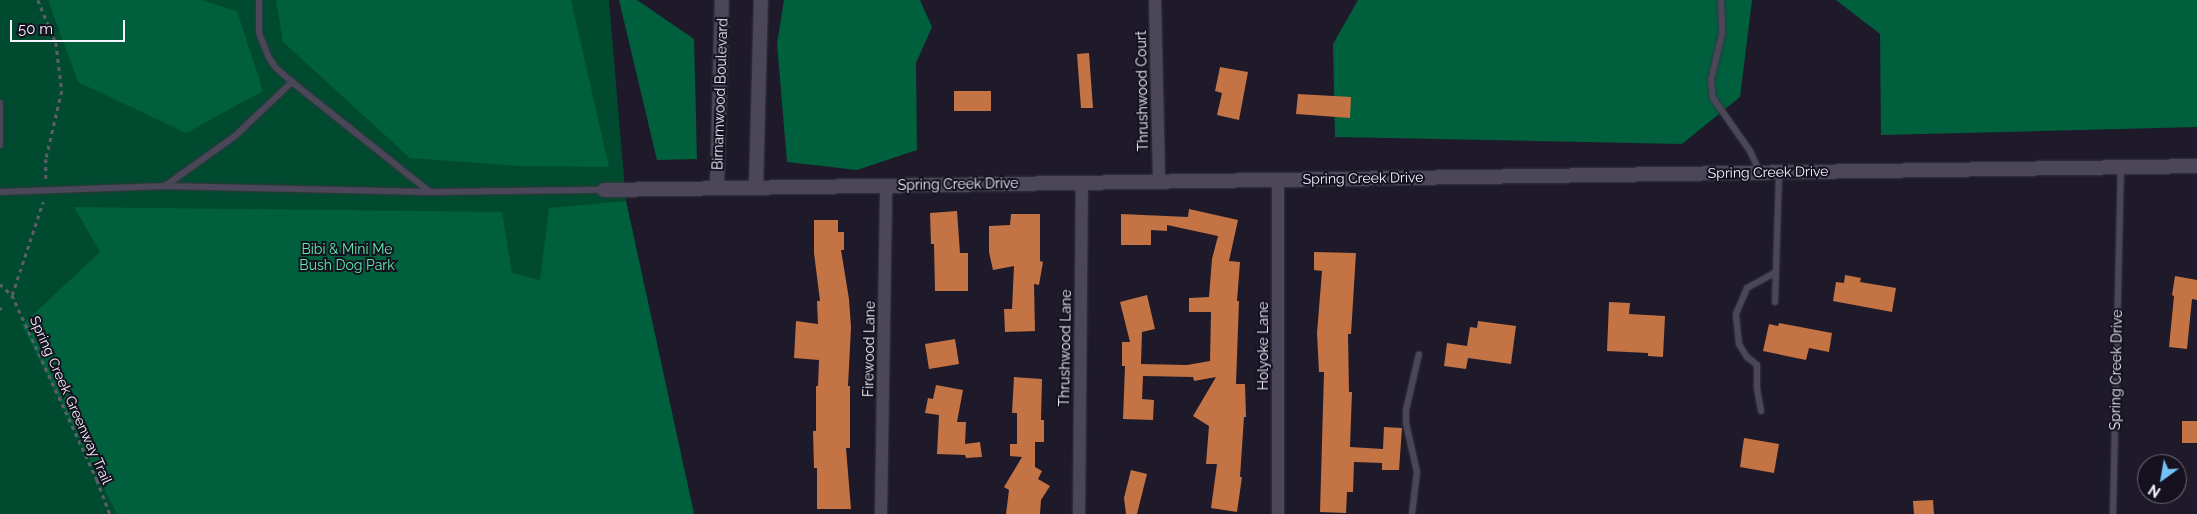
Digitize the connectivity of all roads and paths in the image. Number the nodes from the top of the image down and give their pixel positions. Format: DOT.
graph roads {
  1 [pos="38,0"];
  2 [pos="259,0"];
  3 [pos="722,0"];
  4 [pos="761,0"];
  5 [pos="1155,0"];
  6 [pos="1721,0"];
  7 [pos="292,82"];
  8 [pos="0,103"];
  9 [pos="0,145"];
  10 [pos="2197,166"];
  11 [pos="2121,167"];
  12 [pos="1760,172"];
  13 [pos="1779,172"];
  14 [pos="1278,179"];
  15 [pos="1159,181"];
  16 [pos="1082,183"];
  17 [pos="886,185"];
  18 [pos="166,186"];
  19 [pos="717,187"];
  20 [pos="756,187"];
  21 [pos="604,190"];
  22 [pos="46,191"];
  23 [pos="0,192"];
  24 [pos="430,192"];
  25 [pos="1776,272"];
  26 [pos="0,284"];
  27 [pos="12,295"];
  28 [pos="1775,302"];
  29 [pos="1419,354"];
  30 [pos="1761,411"];
  31 [pos="110,514"];
  32 [pos="881,514"];
  33 [pos="1079,514"];
  34 [pos="1278,514"];
  35 [pos="1412,514"];
  36 [pos="2113,514"];
  1 -- 22 [label="path"];
  2 -- 7 [label="lane"];
  3 -- 19 [label="street, Birnamwood Boulevard"];
  4 -- 20 [label="street"];
  5 -- 15 [label="street, Thrushwood Court"];
  6 -- 12 [label="lane"];
  7 -- 18 [label="lane"];
  7 -- 24 [label="lane"];
  8 -- 9 [label="lane"];
  10 -- 11 [label="street, Spring Creek Drive"];
  11 -- 13 [label="street, Spring Creek Drive"];
  11 -- 36 [label="lane, Spring Creek Drive"];
  12 -- 13 [label="street, Spring Creek Drive"];
  12 -- 14 [label="street, Spring Creek Drive"];
  13 -- 25 [label="lane"];
  14 -- 15 [label="street, Spring Creek Drive"];
  14 -- 34 [label="street, Holyoke Lane"];
  15 -- 16 [label="street, Spring Creek Drive"];
  16 -- 17 [label="street, Spring Creek Drive"];
  16 -- 33 [label="street, Thrushwood Lane"];
  17 -- 20 [label="street, Spring Creek Drive"];
  17 -- 32 [label="street, Firewood Lane"];
  18 -- 22 [label="lane"];
  18 -- 24 [label="lane"];
  19 -- 20 [label="street, Spring Creek Drive"];
  19 -- 21 [label="street, Spring Creek Drive"];
  21 -- 24 [label="lane"];
  22 -- 23 [label="lane"];
  22 -- 27 [label="path"];
  25 -- 28 [label="lane"];
  25 -- 30 [label="lane"];
  26 -- 27 [label="path, Spring Creek Greenway Trail"];
  27 -- 31 [label="path, Spring Creek Greenway Trail"];
  29 -- 35 [label="lane"];
}
